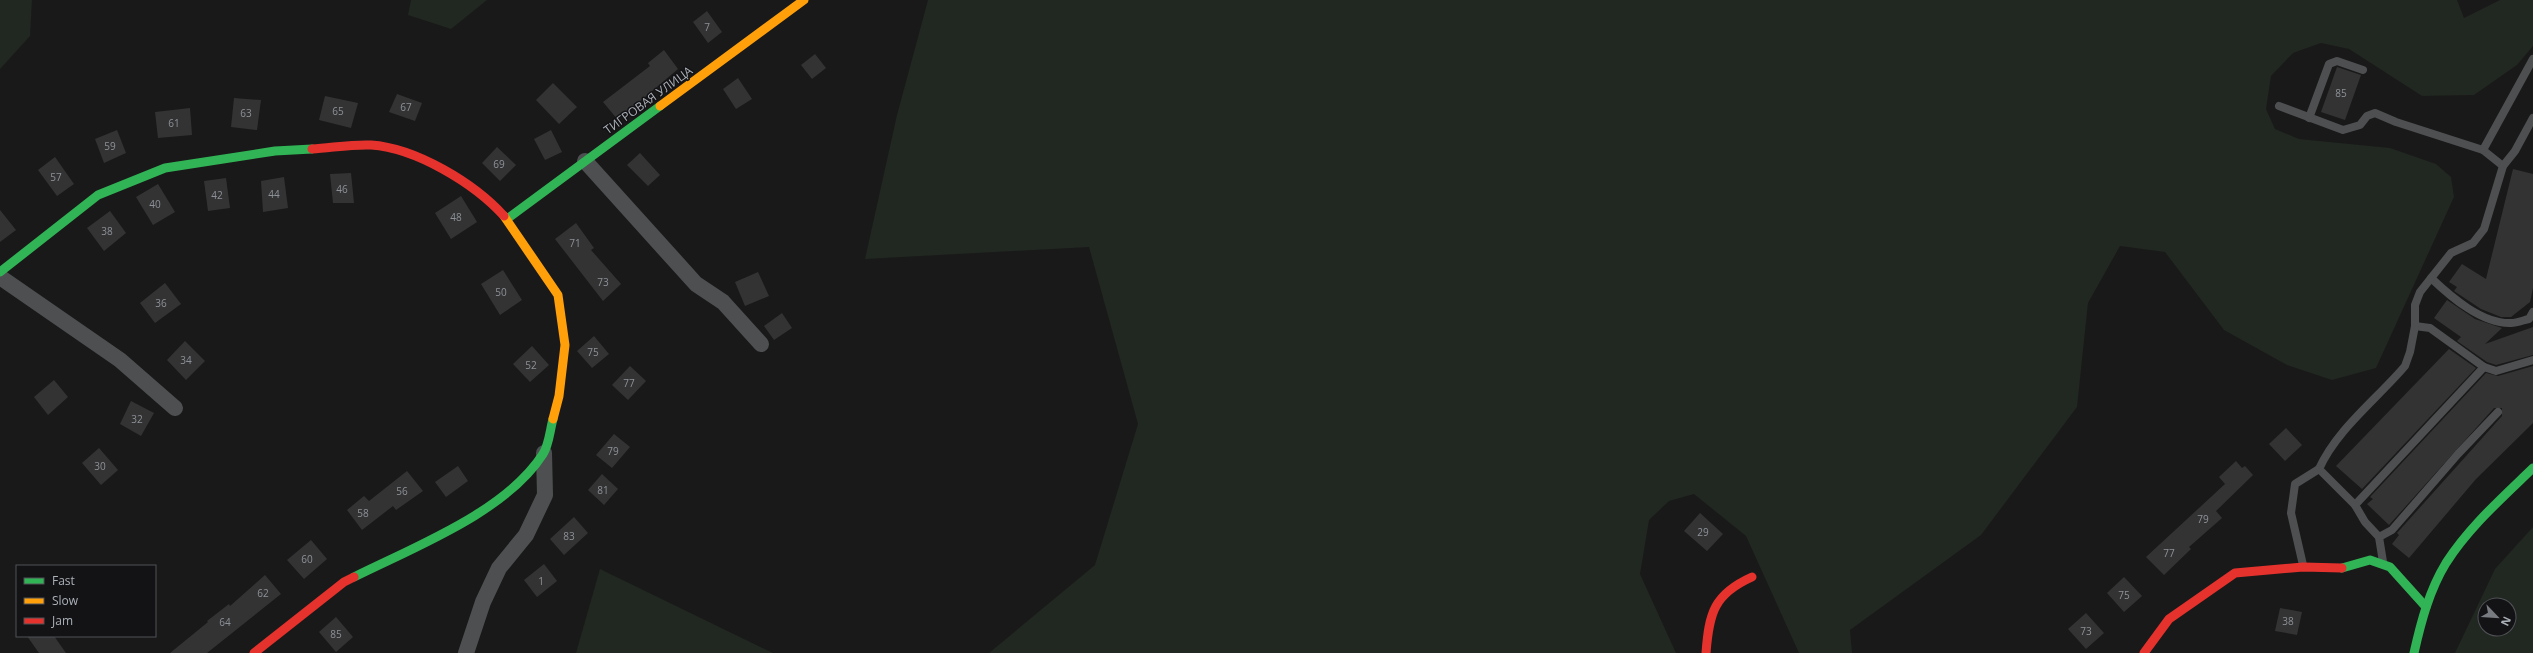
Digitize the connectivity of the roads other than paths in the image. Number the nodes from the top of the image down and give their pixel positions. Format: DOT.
graph roads {
  1 [pos="804,0"];
  2 [pos="2533,58"];
  3 [pos="2363,70"];
  4 [pos="2279,106"];
  5 [pos="2309,118"];
  6 [pos="2533,118"];
  7 [pos="2483,150"];
  8 [pos="585,161"];
  9 [pos="2503,166"];
  10 [pos="507,219"];
  11 [pos="0,272"];
  12 [pos="0,277"];
  13 [pos="2431,278"];
  14 [pos="2533,312"];
  15 [pos="2415,326"];
  16 [pos="761,344"];
  17 [pos="2533,360"];
  18 [pos="2484,367"];
  19 [pos="175,408"];
  20 [pos="2498,412"];
  21 [pos="544,453"];
  22 [pos="2533,468"];
  23 [pos="2319,469"];
  24 [pos="2355,505"];
  25 [pos="2379,537"];
  26 [pos="2383,563"];
  27 [pos="2303,567"];
  28 [pos="1752,577"];
  29 [pos="2426,607"];
  30 [pos="254,653"];
  31 [pos="466,653"];
  32 [pos="1706,653"];
  33 [pos="2144,653"];
  34 [pos="2414,653"];
  1 -- 8 [label="street, ТИГРОВАЯ УЛИЦА"];
  2 -- 7 [label="lane"];
  3 -- 5 [label="lane"];
  4 -- 5 [label="lane"];
  5 -- 7 [label="lane"];
  6 -- 9 [label="lane"];
  7 -- 9 [label="lane"];
  8 -- 10 [label="street, ТИГРОВАЯ УЛИЦА"];
  8 -- 16 [label="street"];
  9 -- 13 [label="lane"];
  10 -- 11 [label="street"];
  10 -- 21 [label="street"];
  12 -- 19 [label="street"];
  13 -- 14 [label="lane"];
  13 -- 15 [label="lane"];
  15 -- 18 [label="lane"];
  15 -- 23 [label="lane"];
  17 -- 18 [label="lane"];
  18 -- 24 [label="lane"];
  20 -- 25 [label="lane"];
  21 -- 30 [label="street"];
  21 -- 31 [label="street"];
  22 -- 29 [label="street"];
  23 -- 24 [label="lane"];
  23 -- 27 [label="lane"];
  24 -- 25 [label="lane"];
  25 -- 26 [label="lane"];
  26 -- 27 [label="street"];
  26 -- 29 [label="street"];
  27 -- 33 [label="street"];
  28 -- 32 [label="street"];
  29 -- 34 [label="street"];
}
